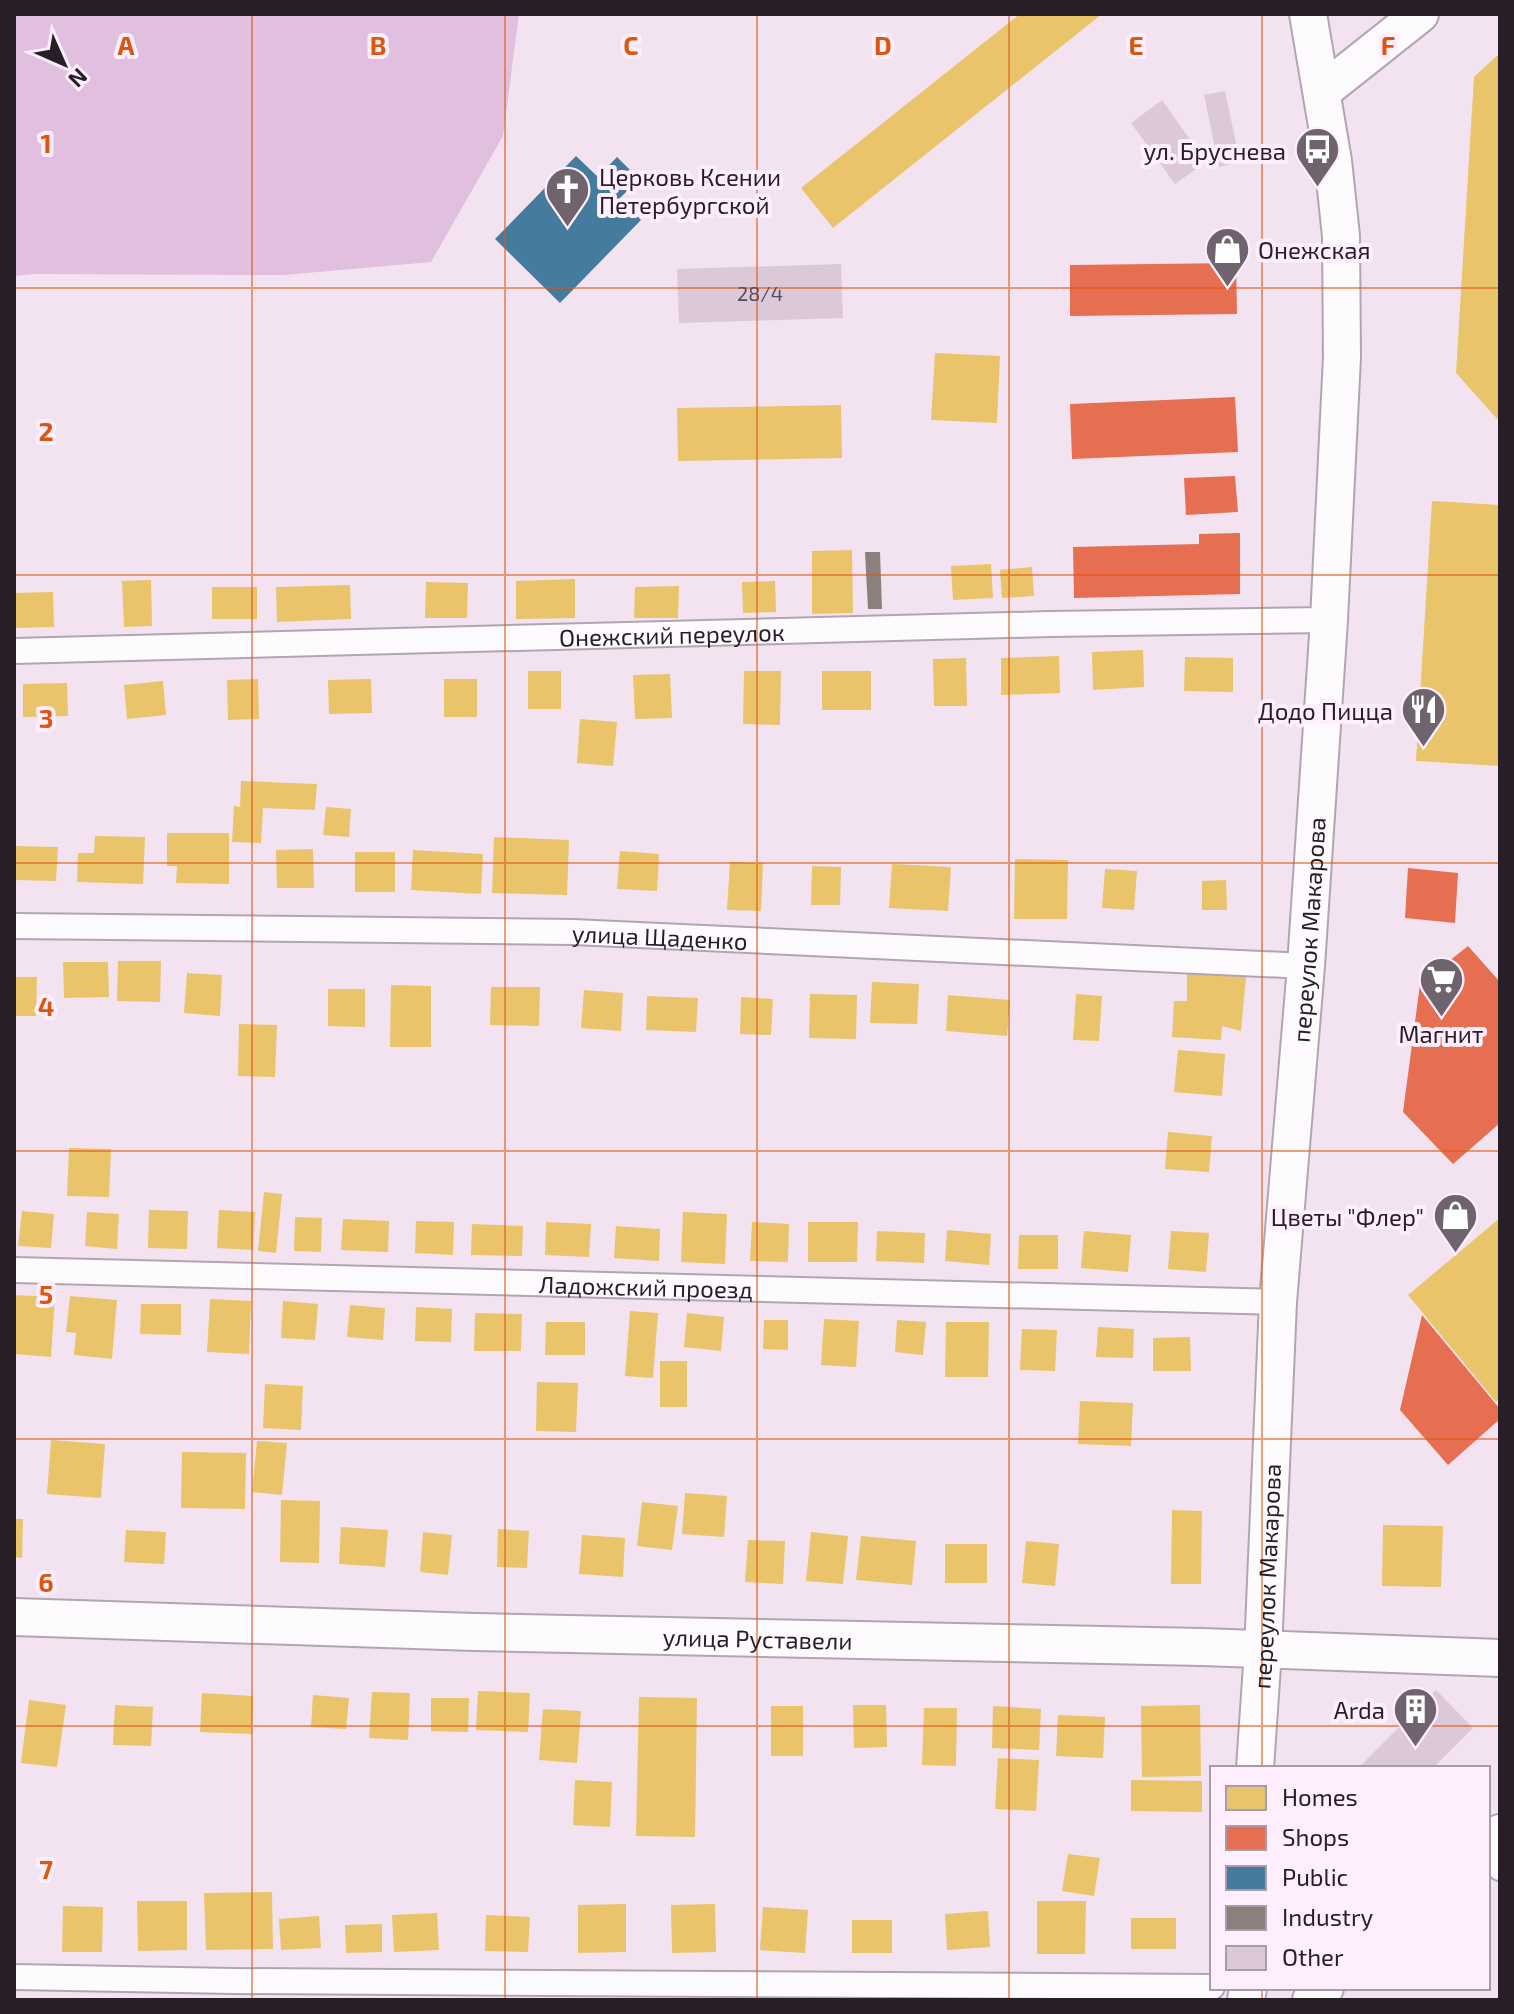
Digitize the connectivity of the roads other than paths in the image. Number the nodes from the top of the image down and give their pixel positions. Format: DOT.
graph roads {
  1 [pos="1308,14"];
  2 [pos="1420,14"];
  3 [pos="1323,91"];
  4 [pos="1329,620"];
  5 [pos="14,651"];
  6 [pos="14,926"];
  7 [pos="1306,966"];
  8 [pos="14,1270"];
  9 [pos="1278,1302"];
  10 [pos="14,1617"];
  11 [pos="1263,1651"];
  12 [pos="1500,1658"];
  13 [pos="1255,1766"];
  14 [pos="14,1977"];
  15 [pos="1210,1987"];
  1 -- 3 [label="main road, переулок Макарова"];
  2 -- 3 [label="main road"];
  3 -- 4 [label="main road, переулок Макарова"];
  4 -- 5 [label="street, Онежский переулок"];
  4 -- 7 [label="main road, переулок Макарова"];
  6 -- 7 [label="street, улица Щаденко"];
  7 -- 9 [label="main road, переулок Макарова"];
  8 -- 9 [label="street, Ладожский проезд"];
  9 -- 11 [label="main road, переулок Макарова"];
  10 -- 11 [label="main road, улица Руставели"];
  11 -- 12 [label="main road, улица Руставели"];
  11 -- 13 [label="main road, переулок Макарова"];
  14 -- 15 [label="street"];
}
